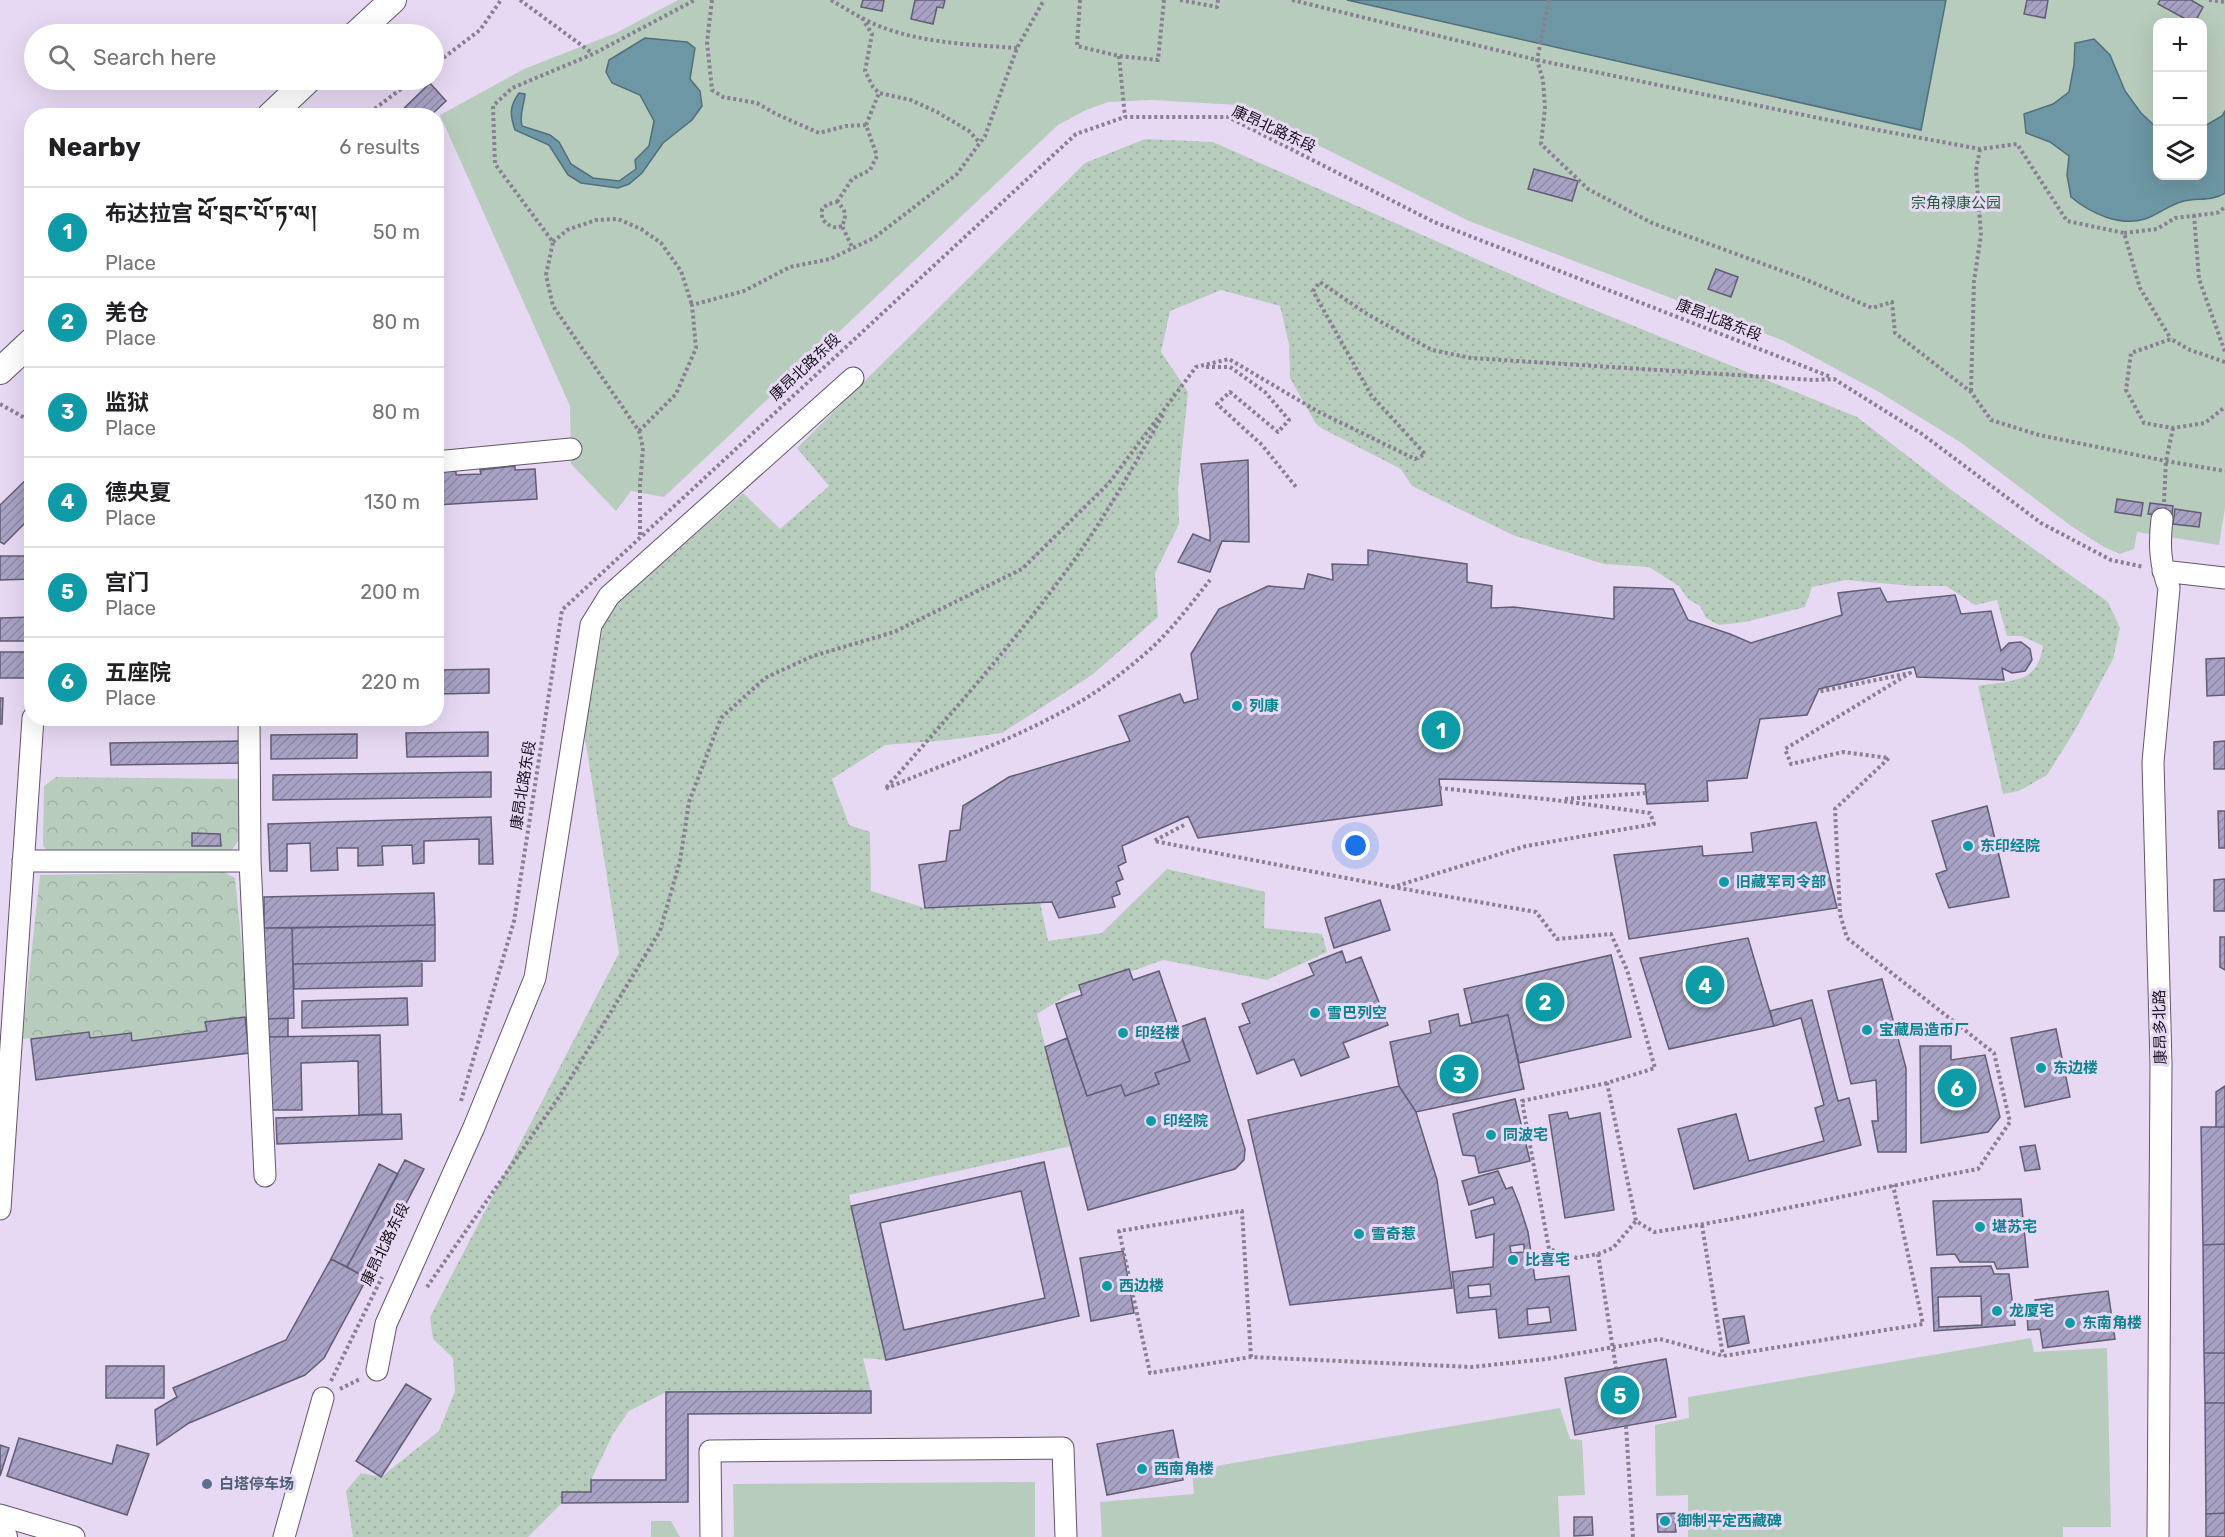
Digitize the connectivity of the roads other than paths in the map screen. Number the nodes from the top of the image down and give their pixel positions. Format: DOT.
graph roads {
  1 [pos="393,0"];
  2 [pos="367,24"];
  3 [pos="297,90"];
  4 [pos="278,108"];
  5 [pos="24,348"];
  6 [pos="0,371"];
  7 [pos="852,378"];
  8 [pos="571,449"];
  9 [pos="444,461"];
  10 [pos="2163,511"];
  11 [pos="2163,571"];
  12 [pos="2225,578"];
  13 [pos="32,726"];
  14 [pos="249,726"];
  15 [pos="23,861"];
  16 [pos="250,861"];
  17 [pos="3,1110"];
  18 [pos="265,1176"];
  19 [pos="0,1209"];
  20 [pos="377,1370"];
  21 [pos="323,1398"];
  22 [pos="0,1515"];
  23 [pos="74,1537"];
  24 [pos="284,1537"];
  25 [pos="711,1537"];
  26 [pos="1066,1537"];
  27 [pos="2158,1537"];
  1 -- 2 [label="main road"];
  3 -- 4 [label="main road"];
  5 -- 6 [label="main road"];
  7 -- 20 [label="street"];
  8 -- 9 [label="street"];
  10 -- 11 [label="street, 康昂多北路"];
  11 -- 12 [label="street"];
  11 -- 27 [label="street, 康昂多北路"];
  13 -- 15 [label="street"];
  14 -- 16 [label="street"];
  15 -- 16 [label="street"];
  15 -- 17 [label="street"];
  16 -- 18 [label="street"];
  17 -- 19 [label="street"];
  21 -- 24 [label="street"];
  22 -- 23 [label="street"];
  25 -- 26 [label="street"];
}
